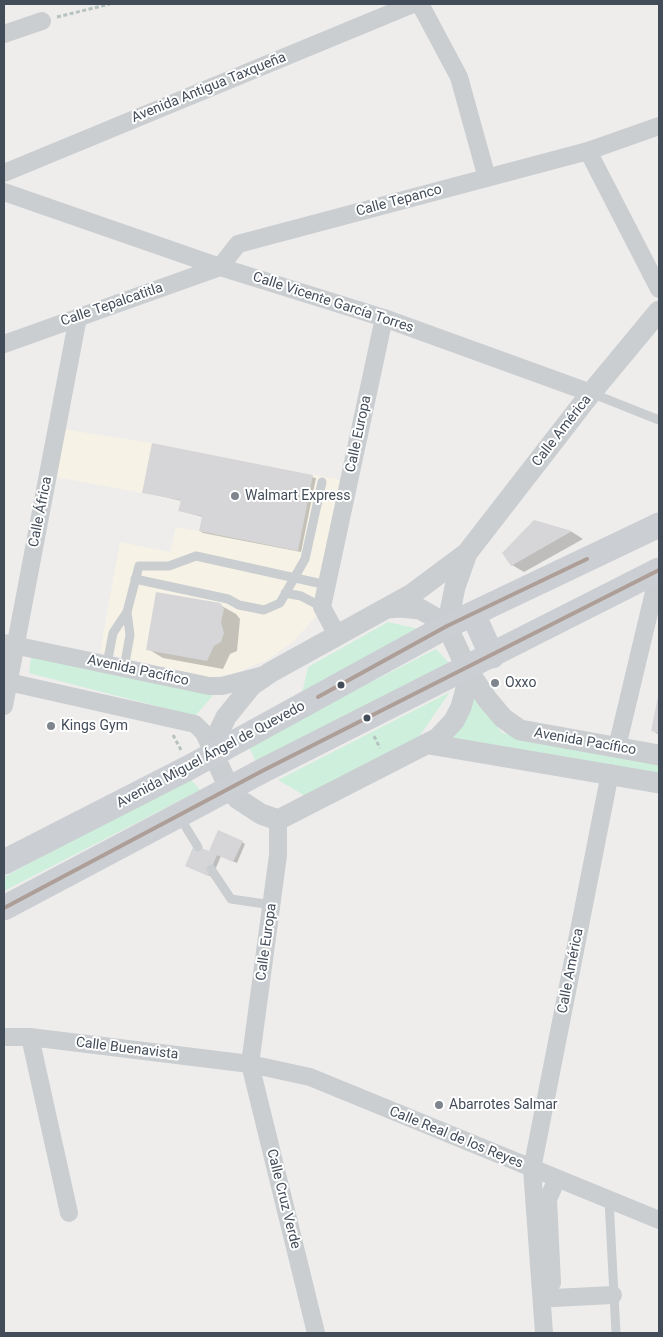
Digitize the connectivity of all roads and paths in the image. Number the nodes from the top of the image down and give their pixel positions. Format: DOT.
graph roads {
  1 [pos="110,4"];
  2 [pos="413,4"];
  3 [pos="420,4"];
  4 [pos="42,21"];
  5 [pos="4,34"];
  6 [pos="659,126"];
  7 [pos="588,151"];
  8 [pos="4,173"];
  9 [pos="487,178"];
  10 [pos="4,192"];
  11 [pos="220,267"];
  12 [pos="659,289"];
  13 [pos="659,311"];
  14 [pos="78,317"];
  15 [pos="384,318"];
  16 [pos="4,344"];
  17 [pos="591,393"];
  18 [pos="659,420"];
  19 [pos="322,482"];
  20 [pos="659,525"];
  21 [pos="467,553"];
  22 [pos="659,570"];
  23 [pos="135,579"];
  24 [pos="295,579"];
  25 [pos="327,585"];
  26 [pos="285,593"];
  27 [pos="322,608"];
  28 [pos="385,609"];
  29 [pos="127,612"];
  30 [pos="473,614"];
  31 [pos="447,626"];
  32 [pos="337,635"];
  33 [pos="9,644"];
  34 [pos="492,656"];
  35 [pos="115,666"];
  36 [pos="467,669"];
  37 [pos="271,672"];
  38 [pos="6,681"];
  39 [pos="4,706"];
  40 [pos="163,717"];
  41 [pos="366,720"];
  42 [pos="429,744"];
  43 [pos="617,747"];
  44 [pos="214,755"];
  45 [pos="659,755"];
  46 [pos="388,765"];
  47 [pos="190,768"];
  48 [pos="610,773"];
  49 [pos="659,783"];
  50 [pos="230,788"];
  51 [pos="179,815"];
  52 [pos="278,820"];
  53 [pos="198,847"];
  54 [pos="4,862"];
  55 [pos="211,869"];
  56 [pos="272,905"];
  57 [pos="4,908"];
  58 [pos="30,1036"];
  59 [pos="4,1037"];
  60 [pos="250,1064"];
  61 [pos="532,1169"];
  62 [pos="557,1179"];
  63 [pos="609,1200"];
  64 [pos="69,1213"];
  65 [pos="659,1220"];
  66 [pos="614,1295"];
  67 [pos="553,1298"];
  68 [pos="316,1333"];
  69 [pos="544,1333"];
  70 [pos="556,1333"];
  71 [pos="616,1333"];
  1 -- 4 [label="path"];
  2 -- 8 [label="street, Avenida Antigua Taxqueña"];
  3 -- 9 [label="street"];
  4 -- 5 [label="street"];
  6 -- 7 [label="street, Calle Tepanco"];
  7 -- 9 [label="street, Calle Tepanco"];
  7 -- 12 [label="street"];
  9 -- 11 [label="street, Calle Tepanco"];
  10 -- 11 [label="street, Calle Vicente García Torres"];
  11 -- 14 [label="street, Calle Tepalcatitla"];
  11 -- 15 [label="street, Calle Vicente García Torres"];
  13 -- 17 [label="street, Calle América"];
  14 -- 16 [label="street, Calle Tepalcatitla"];
  14 -- 33 [label="street, Calle África"];
  15 -- 17 [label="street, Calle Vicente García Torres"];
  15 -- 25 [label="street, Calle Europa"];
  17 -- 18 [label="lane, Calle Vicente García Torres"];
  17 -- 21 [label="street, Calle América"];
  19 -- 24 [label="lane"];
  20 -- 30 [label="main road, Avenida Miguel Ángel de Quevedo"];
  21 -- 28 [label="street, Calle América"];
  21 -- 31 [label="street, Calle América"];
  22 -- 34 [label="main road"];
  22 -- 43 [label="street"];
  23 -- 24 [label="lane"];
  23 -- 26 [label="lane"];
  23 -- 29 [label="lane"];
  24 -- 25 [label="lane"];
  24 -- 26 [label="lane"];
  25 -- 27 [label="street, Calle Europa"];
  26 -- 27 [label="lane"];
  27 -- 32 [label="street"];
  28 -- 31 [label="street, Calle América"];
  28 -- 32 [label="street, Calle América"];
  29 -- 35 [label="lane"];
  29 -- 35 [label="lane"];
  30 -- 31 [label="main road, Avenida Miguel Ángel de Quevedo"];
  30 -- 34 [label="main road"];
  31 -- 36 [label="street, Avenida Pacífico"];
  31 -- 44 [label="main road, Avenida Miguel Ángel de Quevedo"];
  32 -- 37 [label="street, Calle América"];
  33 -- 35 [label="street, Avenida Pacífico"];
  33 -- 38 [label="street, Calle África"];
  34 -- 36 [label="main road"];
  35 -- 37 [label="street, Avenida Pacífico"];
  36 -- 41 [label="main road"];
  36 -- 42 [label="street"];
  36 -- 43 [label="street, Avenida Pacífico"];
  37 -- 44 [label="street, Calle América"];
  38 -- 39 [label="street, Calle África"];
  38 -- 40 [label="street"];
  40 -- 44 [label="street"];
  40 -- 47 [label="path"];
  41 -- 46 [label="path"];
  41 -- 50 [label="main road"];
  42 -- 46 [label="street"];
  42 -- 48 [label="street, Avenida Pacífico"];
  43 -- 45 [label="street, Avenida Pacífico"];
  44 -- 47 [label="main road, Avenida Miguel Ángel de Quevedo"];
  44 -- 50 [label="street"];
  46 -- 52 [label="street"];
  47 -- 54 [label="main road, Avenida Miguel Ángel de Quevedo"];
  48 -- 49 [label="street, Avenida Pacífico"];
  48 -- 61 [label="street, Calle América"];
  50 -- 51 [label="main road"];
  50 -- 52 [label="street"];
  51 -- 53 [label="lane"];
  51 -- 57 [label="main road"];
  52 -- 56 [label="street, Calle Europa"];
  55 -- 56 [label="lane"];
  56 -- 60 [label="street, Calle Europa"];
  58 -- 59 [label="street, Calle Buenavista"];
  58 -- 60 [label="street, Calle Buenavista"];
  58 -- 64 [label="street"];
  60 -- 61 [label="street, Calle Real de los Reyes"];
  60 -- 68 [label="street, Calle Cruz Verde"];
  61 -- 62 [label="street, Calle Real de los Reyes"];
  61 -- 69 [label="street, Calle América"];
  62 -- 63 [label="street, Calle Real de los Reyes"];
  62 -- 67 [label="street"];
  63 -- 65 [label="street, Calle Real de los Reyes"];
  63 -- 66 [label="lane"];
  66 -- 67 [label="street"];
  66 -- 71 [label="lane"];
  67 -- 70 [label="street"];
}
